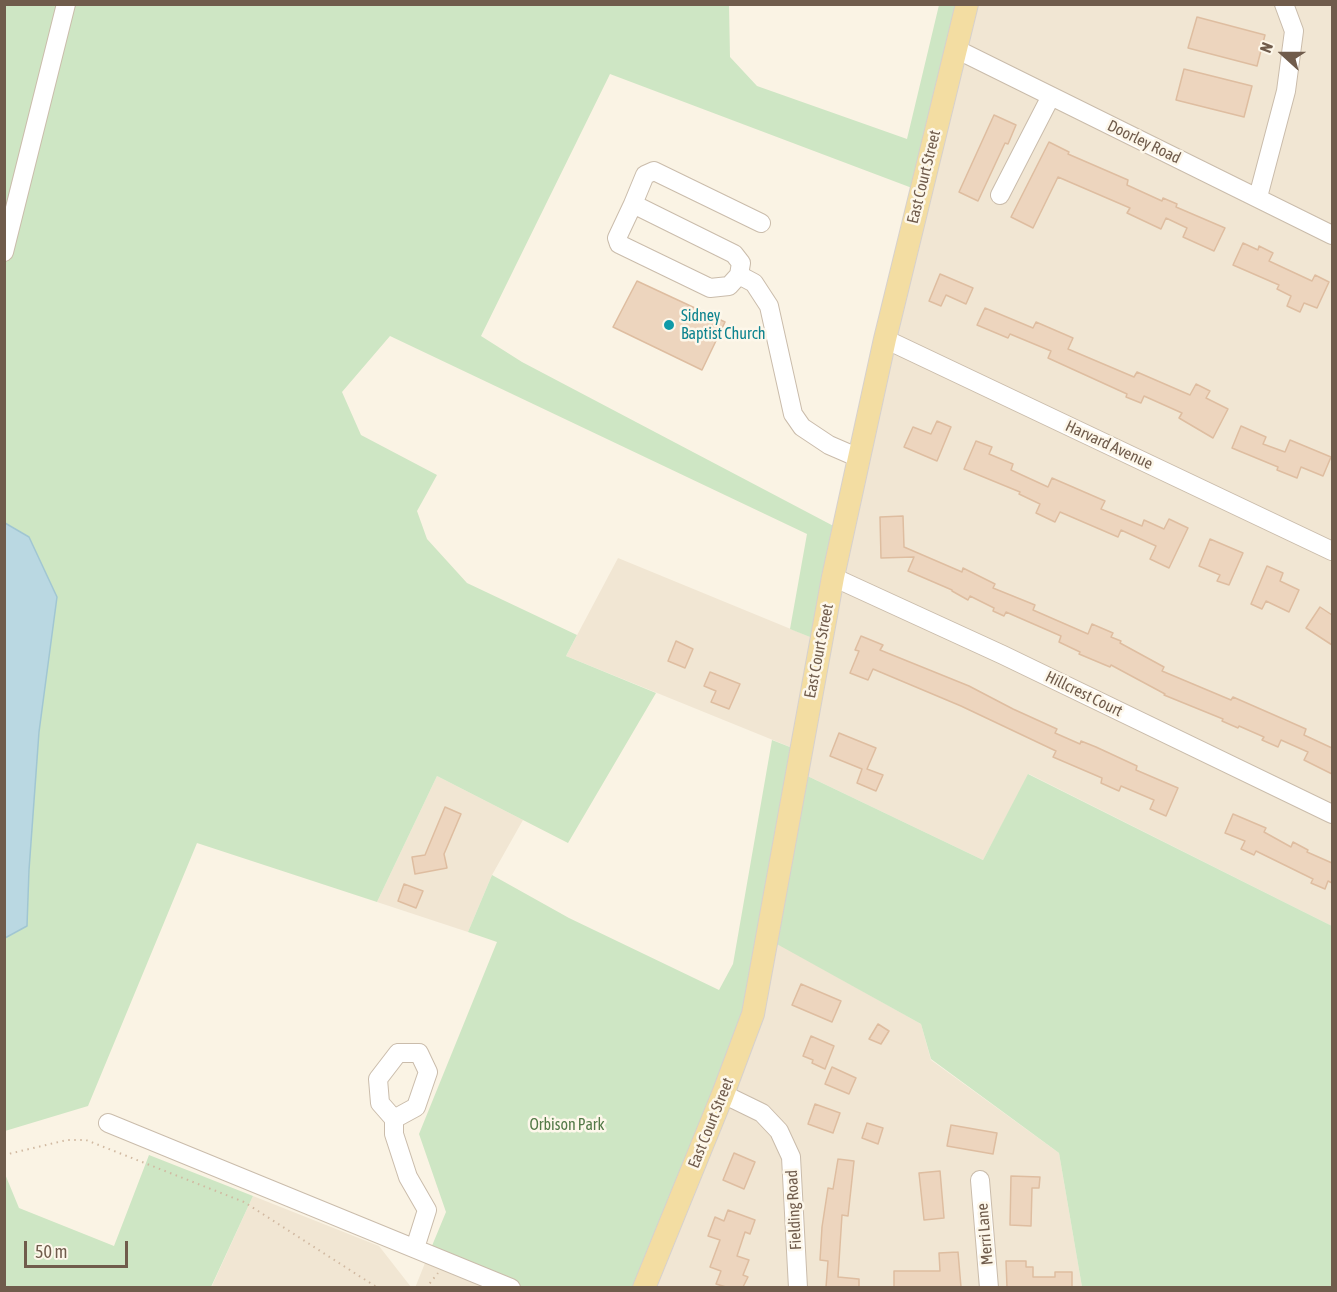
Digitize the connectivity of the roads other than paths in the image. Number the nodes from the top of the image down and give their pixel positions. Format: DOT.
graph roads {
  1 [pos="66,4"];
  2 [pos="967,4"];
  3 [pos="1284,4"];
  4 [pos="956,49"];
  5 [pos="1051,96"];
  6 [pos="1000,195"];
  7 [pos="1258,197"];
  8 [pos="633,204"];
  9 [pos="761,223"];
  10 [pos="1332,235"];
  11 [pos="4,252"];
  12 [pos="739,274"];
  13 [pos="885,339"];
  14 [pos="859,458"];
  15 [pos="1332,551"];
  16 [pos="833,577"];
  17 [pos="1332,814"];
  18 [pos="723,1094"];
  19 [pos="394,1119"];
  20 [pos="108,1123"];
  21 [pos="980,1180"];
  22 [pos="415,1248"];
  23 [pos="511,1287"];
  24 [pos="645,1287"];
  25 [pos="798,1287"];
  26 [pos="989,1287"];
  1 -- 11 [label="street"];
  2 -- 4 [label="main road, East Court Street"];
  3 -- 7 [label="street"];
  4 -- 5 [label="street, Doorley Road"];
  4 -- 13 [label="main road, East Court Street"];
  5 -- 6 [label="street"];
  5 -- 7 [label="street, Doorley Road"];
  7 -- 10 [label="street, Doorley Road"];
  8 -- 9 [label="street"];
  8 -- 12 [label="street"];
  8 -- 12 [label="street"];
  12 -- 14 [label="street"];
  13 -- 14 [label="main road, East Court Street"];
  13 -- 15 [label="street, Harvard Avenue"];
  14 -- 16 [label="main road, East Court Street"];
  16 -- 17 [label="street, Hillcrest Court"];
  16 -- 18 [label="main road, East Court Street"];
  18 -- 24 [label="main road, East Court Street"];
  18 -- 25 [label="street, Fielding Road"];
  19 -- 22 [label="street"];
  20 -- 22 [label="street"];
  21 -- 26 [label="street, Merri Lane"];
  22 -- 23 [label="street"];
}
